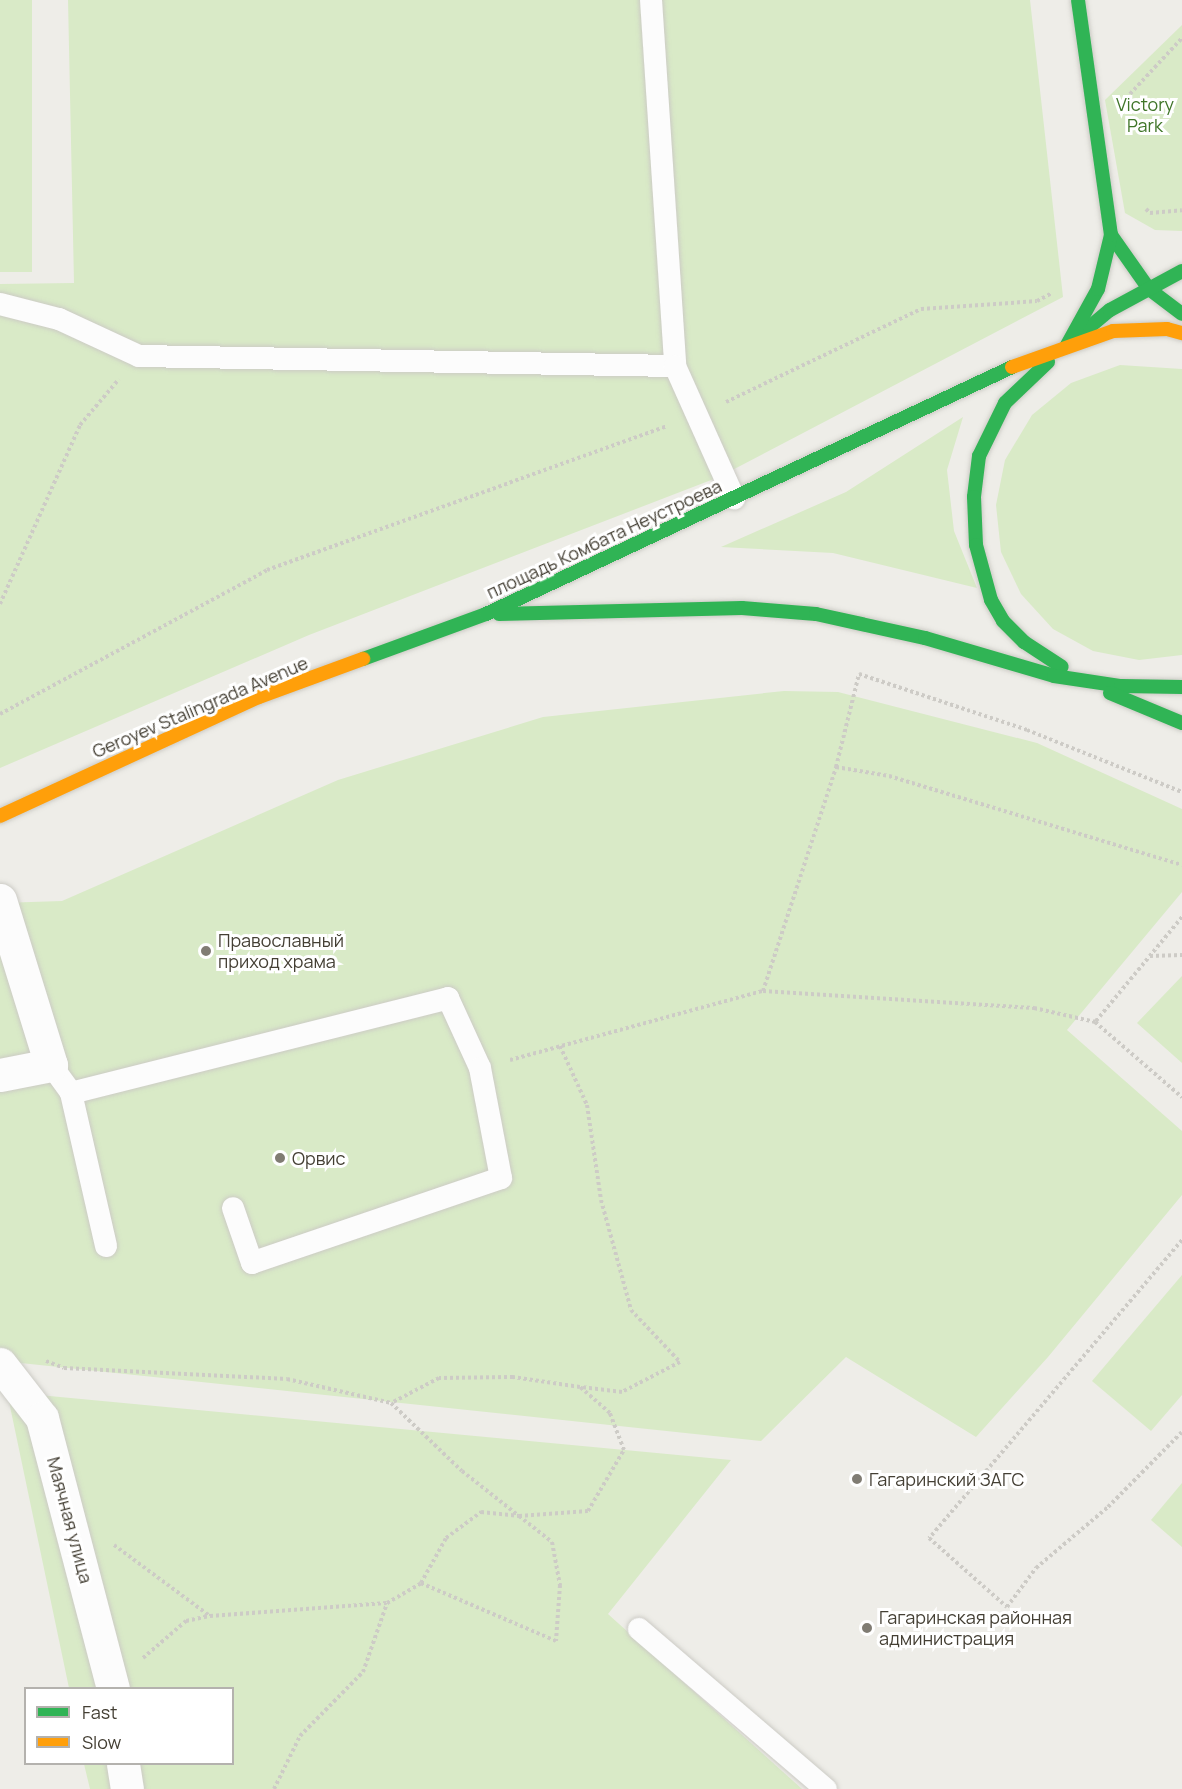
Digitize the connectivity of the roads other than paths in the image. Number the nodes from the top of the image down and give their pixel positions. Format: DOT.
graph roads {
  1 [pos="651,0"];
  2 [pos="1078,0"];
  3 [pos="1111,235"];
  4 [pos="1182,271"];
  5 [pos="1149,289"];
  6 [pos="0,304"];
  7 [pos="1182,314"];
  8 [pos="1182,333"];
  9 [pos="1066,347"];
  10 [pos="675,366"];
  11 [pos="734,498"];
  12 [pos="486,614"];
  13 [pos="1089,681"];
  14 [pos="1182,687"];
  15 [pos="1182,723"];
  16 [pos="0,816"];
  17 [pos="0,900"];
  18 [pos="51,1065"];
  19 [pos="0,1075"];
  20 [pos="71,1093"];
  21 [pos="232,1208"];
  22 [pos="106,1246"];
  23 [pos="0,1364"];
  24 [pos="639,1629"];
  25 [pos="113,1686"];
  26 [pos="123,1765"];
  27 [pos="127,1789"];
  28 [pos="826,1789"];
  1 -- 10 [label="lane"];
  2 -- 3 [label="main road"];
  3 -- 5 [label="main road"];
  3 -- 9 [label="main road"];
  4 -- 5 [label="main road, площадь Комбата Неустроева"];
  5 -- 7 [label="main road"];
  5 -- 9 [label="main road, площадь Комбата Неустроева"];
  6 -- 10 [label="lane"];
  8 -- 9 [label="main road, площадь Комбата Неустроева"];
  9 -- 11 [label="main road, площадь Комбата Неустроева"];
  9 -- 13 [label="main road, площадь Комбата Неустроева"];
  10 -- 11 [label="lane"];
  11 -- 12 [label="main road, площадь Комбата Неустроева"];
  12 -- 13 [label="main road, площадь Комбата Неустроева"];
  12 -- 16 [label="main road, Geroyev Stalingrada Avenue"];
  13 -- 14 [label="main road, площадь Комбата Неустроева"];
  13 -- 15 [label="main road, площадь Комбата Неустроева"];
  17 -- 18 [label="street"];
  18 -- 19 [label="street"];
  18 -- 20 [label="lane"];
  20 -- 21 [label="lane"];
  20 -- 22 [label="lane"];
  23 -- 25 [label="street, Маячная улица"];
  24 -- 28 [label="lane"];
  26 -- 27 [label="street"];
}
